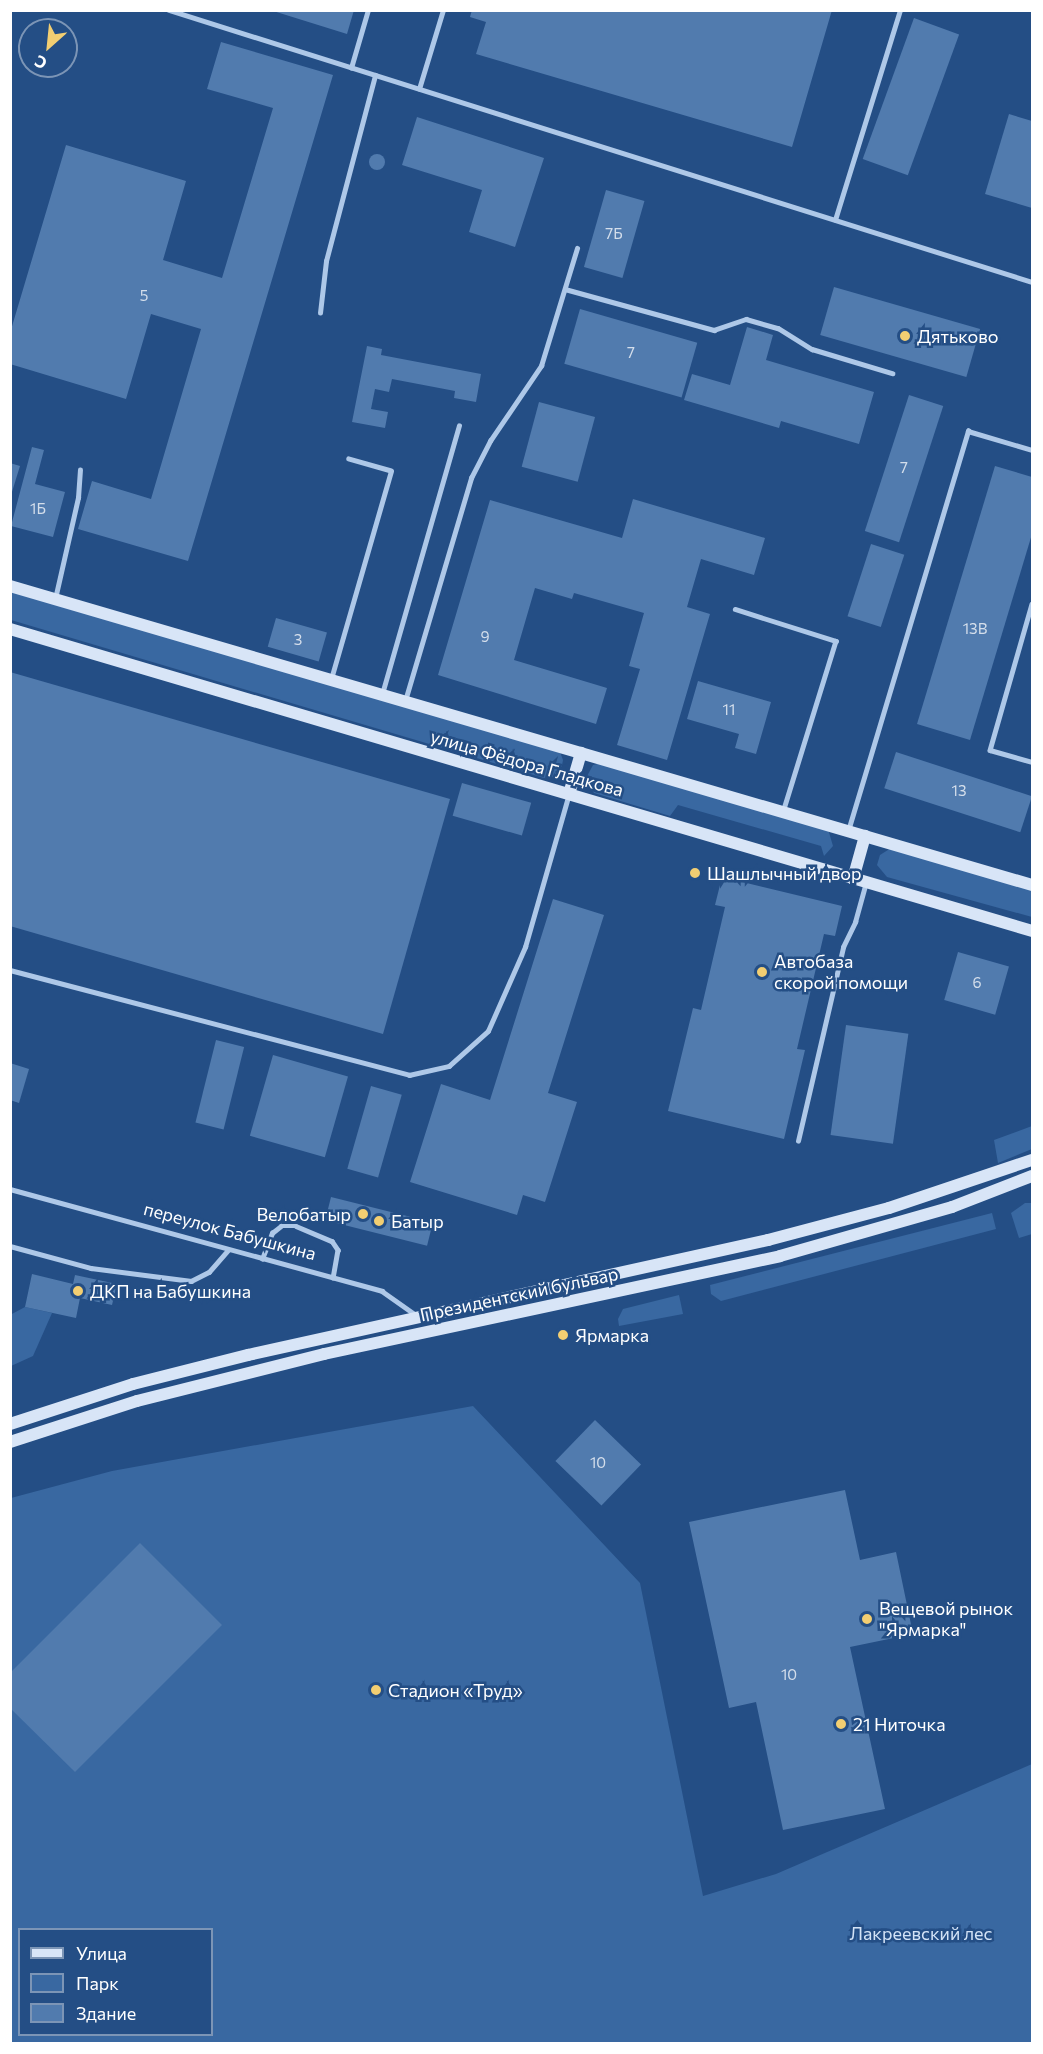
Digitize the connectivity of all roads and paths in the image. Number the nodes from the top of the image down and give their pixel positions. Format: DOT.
graph roads {
  1 [pos="169,10"];
  2 [pos="368,10"];
  3 [pos="443,10"];
  4 [pos="900,10"];
  5 [pos="351,68"];
  6 [pos="375,75"];
  7 [pos="419,89"];
  8 [pos="835,220"];
  9 [pos="577,248"];
  10 [pos="1032,282"];
  11 [pos="565,289"];
  12 [pos="320,313"];
  13 [pos="892,373"];
  14 [pos="459,426"];
  15 [pos="1032,450"];
  16 [pos="349,459"];
  17 [pos="80,470"];
  18 [pos="10,586"];
  19 [pos="55,599"];
  20 [pos="1032,604"];
  21 [pos="735,609"];
  22 [pos="1030,624"];
  23 [pos="10,629"];
  24 [pos="331,679"];
  25 [pos="381,694"];
  26 [pos="405,701"];
  27 [pos="581,753"];
  28 [pos="1032,762"];
  29 [pos="569,795"];
  30 [pos="783,812"];
  31 [pos="849,831"];
  32 [pos="865,836"];
  33 [pos="853,879"];
  34 [pos="866,882"];
  35 [pos="1032,885"];
  36 [pos="1032,931"];
  37 [pos="10,970"];
  38 [pos="798,1141"];
  39 [pos="1032,1160"];
  40 [pos="1032,1176"];
  41 [pos="10,1189"];
  42 [pos="10,1246"];
  43 [pos="228,1250"];
  44 [pos="262,1259"];
  45 [pos="333,1278"];
  46 [pos="416,1316"];
  47 [pos="425,1332"];
  48 [pos="10,1424"];
  49 [pos="10,1442"];
  1 -- 5 [label="lane"];
  2 -- 5 [label="lane"];
  3 -- 7 [label="lane"];
  4 -- 8 [label="lane"];
  5 -- 6 [label="lane"];
  6 -- 7 [label="lane"];
  6 -- 12 [label="lane"];
  7 -- 8 [label="lane"];
  8 -- 10 [label="lane"];
  9 -- 11 [label="lane"];
  11 -- 13 [label="lane"];
  11 -- 26 [label="lane"];
  14 -- 25 [label="lane"];
  15 -- 31 [label="lane"];
  16 -- 24 [label="lane"];
  17 -- 19 [label="lane"];
  18 -- 19 [label="main road, улица Фёдора Гладкова"];
  19 -- 24 [label="main road, улица Фёдора Гладкова"];
  20 -- 22 [label="lane"];
  21 -- 30 [label="lane"];
  22 -- 28 [label="lane"];
  23 -- 29 [label="main road, улица Фёдора Гладкова"];
  24 -- 25 [label="main road, улица Фёдора Гладкова"];
  25 -- 26 [label="main road, улица Фёдора Гладкова"];
  26 -- 27 [label="main road, улица Фёдора Гладкова"];
  27 -- 29 [label="main road"];
  27 -- 30 [label="main road, улица Фёдора Гладкова"];
  29 -- 33 [label="main road, улица Фёдора Гладкова"];
  29 -- 37 [label="lane"];
  30 -- 31 [label="main road, улица Фёдора Гладкова"];
  31 -- 32 [label="main road, улица Фёдора Гладкова"];
  32 -- 33 [label="main road"];
  32 -- 35 [label="main road, улица Фёдора Гладкова"];
  33 -- 34 [label="main road, улица Фёдора Гладкова"];
  34 -- 36 [label="main road, улица Фёдора Гладкова"];
  34 -- 38 [label="lane"];
  39 -- 46 [label="main road, Президентский бульвар"];
  40 -- 47 [label="main road, Президентский бульвар"];
  41 -- 43 [label="lane, переулок Бабушкина"];
  42 -- 43 [label="lane"];
  43 -- 44 [label="lane, переулок Бабушкина"];
  44 -- 45 [label="lane, переулок Бабушкина"];
  44 -- 45 [label="lane"];
  45 -- 46 [label="lane, переулок Бабушкина"];
  46 -- 47 [label="main road, переулок Бабушкина"];
  46 -- 48 [label="main road, Президентский бульвар"];
  47 -- 49 [label="main road, Президентский бульвар"];
}
